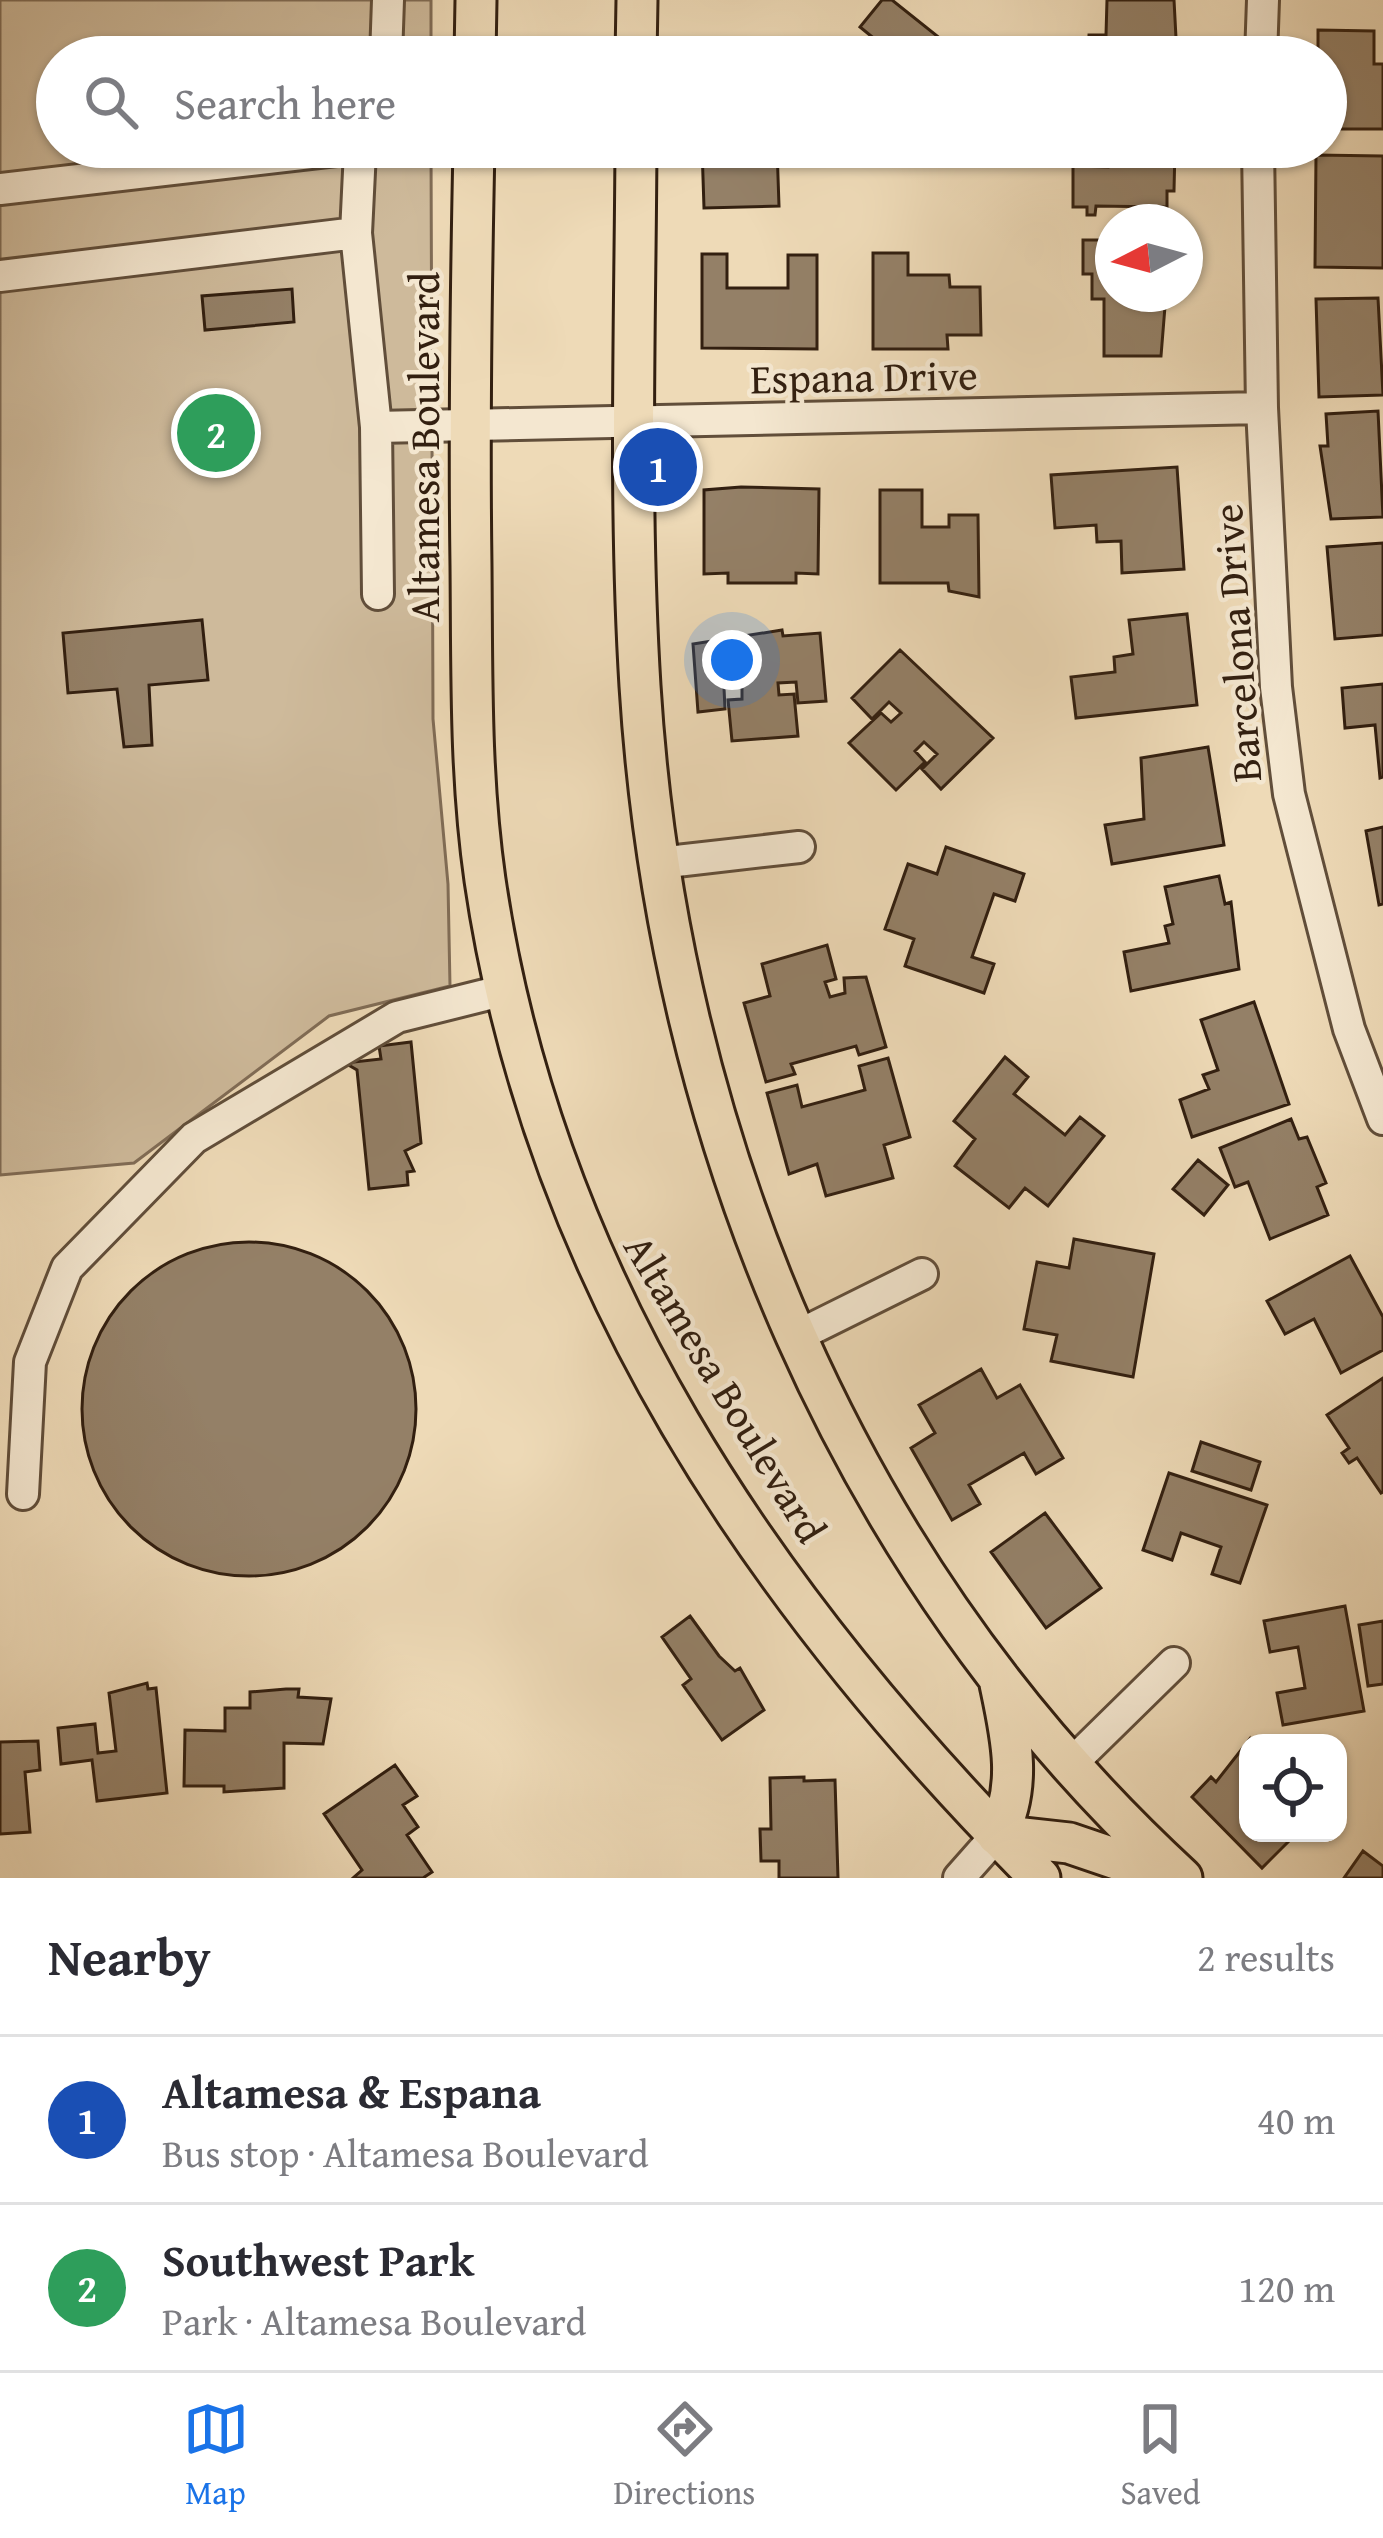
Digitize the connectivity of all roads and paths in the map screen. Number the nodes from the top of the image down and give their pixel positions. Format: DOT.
graph roads {
  1 [pos="388,0"];
  2 [pos="476,0"];
  3 [pos="637,0"];
  4 [pos="1263,0"];
  5 [pos="387,36"];
  6 [pos="476,36"];
  7 [pos="636,36"];
  8 [pos="1262,36"];
  9 [pos="185,168"];
  10 [pos="360,168"];
  11 [pos="474,168"];
  12 [pos="636,168"];
  13 [pos="1258,168"];
  14 [pos="0,188"];
  15 [pos="356,233"];
  16 [pos="0,276"];
  17 [pos="1262,408"];
  18 [pos="469,422"];
  19 [pos="633,423"];
  20 [pos="376,427"];
  21 [pos="378,594"];
  22 [pos="799,848"];
  23 [pos="659,863"];
  24 [pos="506,990"];
  25 [pos="1383,1119"];
  26 [pos="922,1274"];
  27 [pos="795,1337"];
  28 [pos="23,1494"];
  29 [pos="1174,1663"];
  30 [pos="998,1676"];
  31 [pos="1070,1765"];
  32 [pos="997,1835"];
  33 [pos="959,1878"];
  34 [pos="1040,1878"];
  35 [pos="1172,1878"];
  36 [pos="1182,1878"];
  1 -- 5 [label="street"];
  2 -- 6 [label="main road"];
  3 -- 7 [label="main road"];
  4 -- 8 [label="street"];
  9 -- 14 [label="street"];
  10 -- 15 [label="street"];
  11 -- 18 [label="main road, Altamesa Boulevard"];
  12 -- 19 [label="main road, Altamesa Boulevard"];
  13 -- 17 [label="street, Barcelona Drive"];
  15 -- 16 [label="street"];
  15 -- 20 [label="street"];
  17 -- 19 [label="street, Espana Drive"];
  17 -- 25 [label="street, Barcelona Drive"];
  18 -- 19 [label="street, Espana Drive"];
  18 -- 20 [label="street, Espana Drive"];
  18 -- 24 [label="main road, Altamesa Boulevard"];
  19 -- 23 [label="main road, Altamesa Boulevard"];
  20 -- 21 [label="street"];
  22 -- 23 [label="street"];
  23 -- 27 [label="main road, Altamesa Boulevard"];
  24 -- 28 [label="street"];
  24 -- 32 [label="main road, Altamesa Boulevard"];
  26 -- 27 [label="street, Altamesa Boulevard"];
  27 -- 30 [label="main road, Altamesa Boulevard"];
  29 -- 31 [label="street"];
  30 -- 31 [label="main road, Altamesa Boulevard"];
  30 -- 32 [label="main road"];
  31 -- 36 [label="main road, Altamesa Boulevard"];
  32 -- 33 [label="street"];
  32 -- 34 [label="main road, Altamesa Boulevard"];
  32 -- 35 [label="main road"];
}
